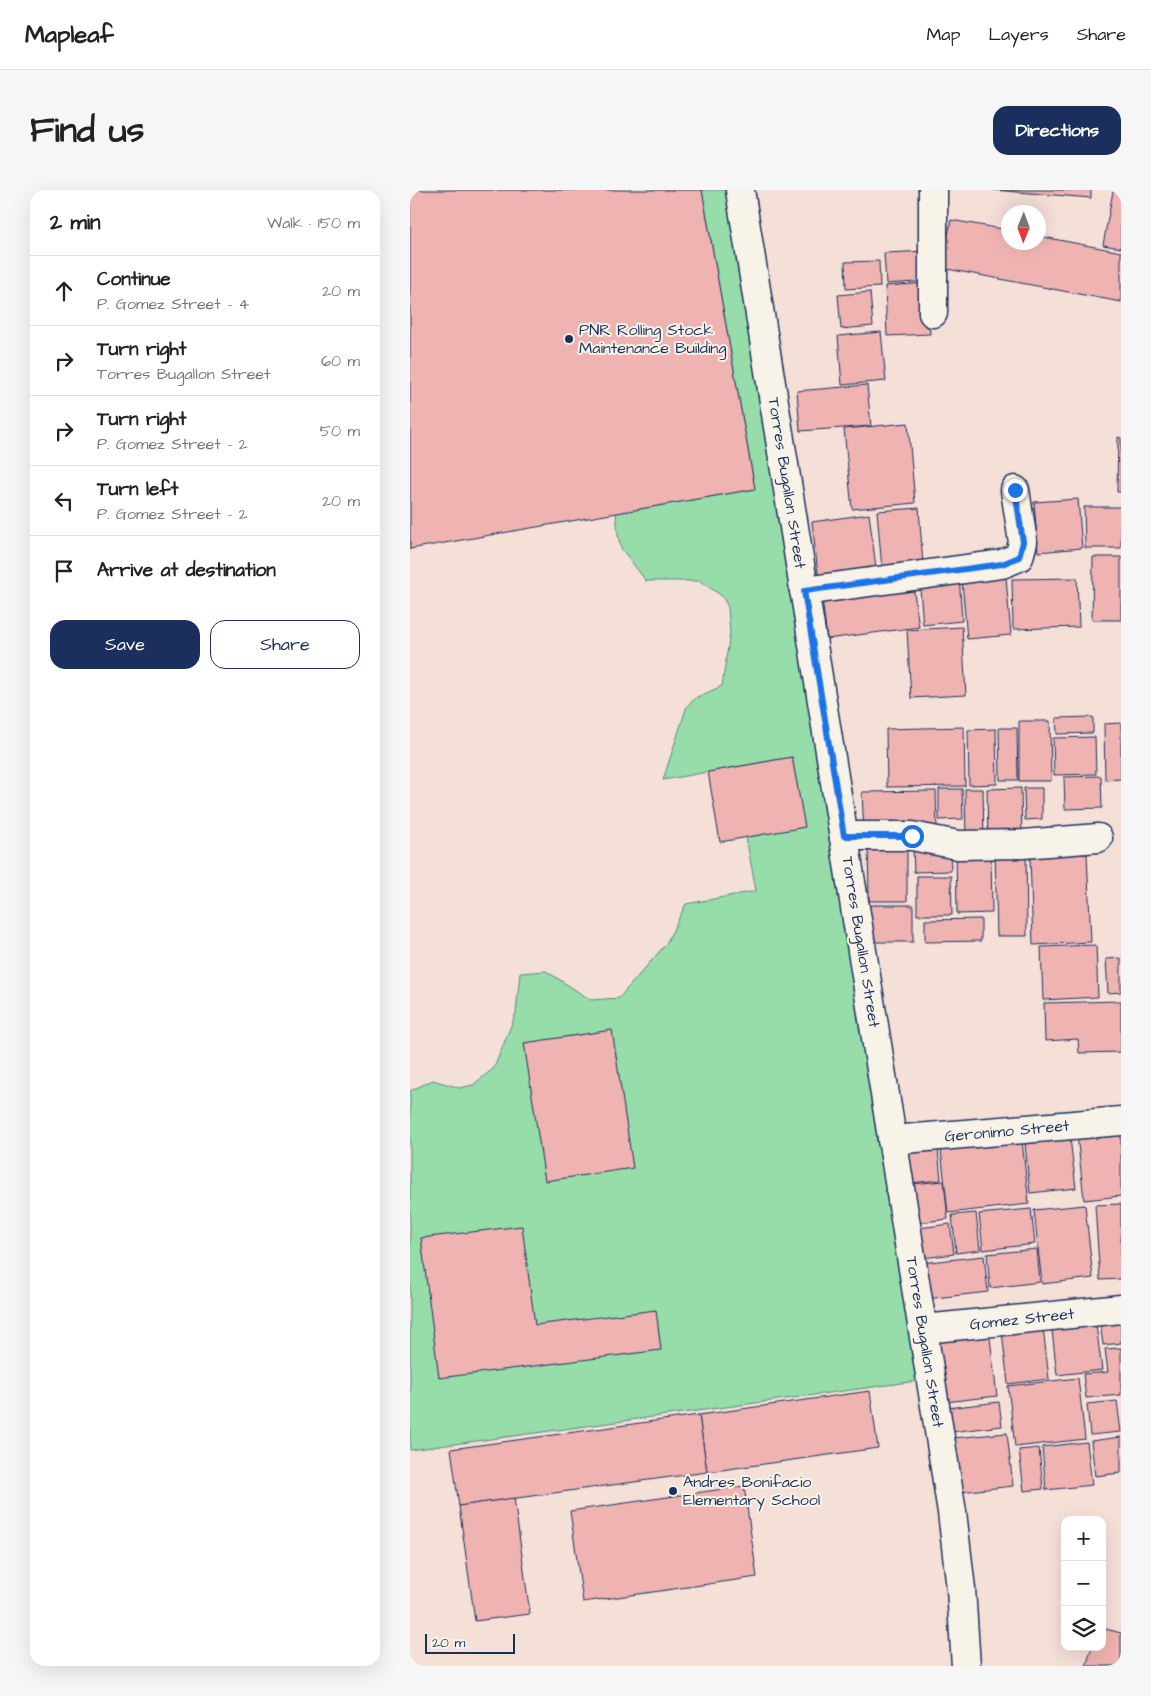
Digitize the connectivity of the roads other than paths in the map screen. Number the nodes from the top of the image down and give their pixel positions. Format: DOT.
graph roads {
  1 [pos="740,190"];
  2 [pos="933,190"];
  3 [pos="933,313"];
  4 [pos="1015,490"];
  5 [pos="804,591"];
  6 [pos="844,836"];
  7 [pos="1098,838"];
  8 [pos="1121,1121"];
  9 [pos="892,1140"];
  10 [pos="1121,1309"];
  11 [pos="924,1329"];
  12 [pos="966,1666"];
  1 -- 5 [label="street, Torres Bugallon Street"];
  2 -- 3 [label="street"];
  4 -- 5 [label="street"];
  5 -- 6 [label="street, Torres Bugallon Street"];
  6 -- 7 [label="street"];
  6 -- 9 [label="street, Torres Bugallon Street"];
  8 -- 9 [label="street, Geronimo Street"];
  9 -- 11 [label="street, Torres Bugallon Street"];
  10 -- 11 [label="street, Gomez Street"];
  11 -- 12 [label="street, Torres Bugallon Street"];
}
